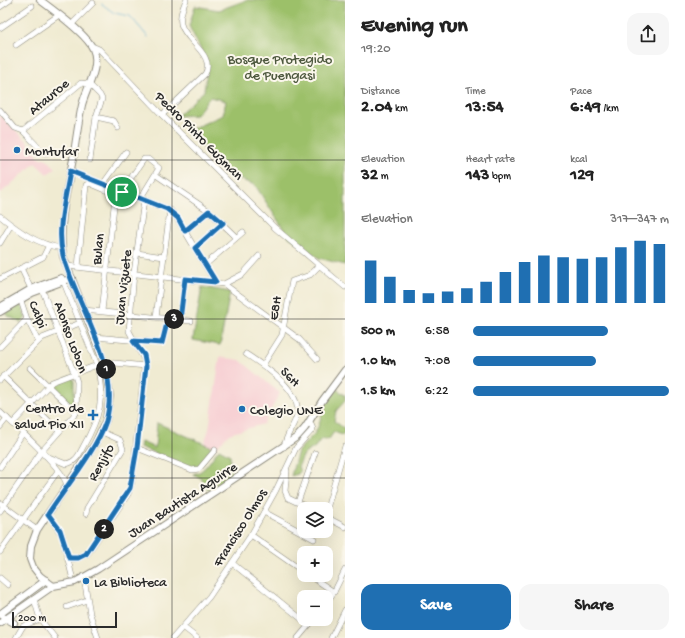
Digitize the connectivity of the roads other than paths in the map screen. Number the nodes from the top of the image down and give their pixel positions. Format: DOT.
graph roads {
  1 [pos="10,0"];
  2 [pos="40,0"];
  3 [pos="186,0"];
  4 [pos="93,3"];
  5 [pos="32,6"];
  6 [pos="0,7"];
  7 [pos="59,15"];
  8 [pos="71,25"];
  9 [pos="0,28"];
  10 [pos="16,45"];
  11 [pos="92,46"];
  12 [pos="89,84"];
  13 [pos="0,110"];
  14 [pos="162,114"];
  15 [pos="96,117"];
  16 [pos="118,128"];
  17 [pos="23,131"];
  18 [pos="126,152"];
  19 [pos="45,154"];
  20 [pos="90,160"];
  21 [pos="70,171"];
  22 [pos="156,175"];
  23 [pos="103,184"];
  24 [pos="115,191"];
  25 [pos="122,192"];
  26 [pos="142,199"];
  27 [pos="170,210"];
  28 [pos="209,211"];
  29 [pos="0,216"];
  30 [pos="223,223"];
  31 [pos="11,225"];
  32 [pos="185,231"];
  33 [pos="243,232"];
  34 [pos="236,237"];
  35 [pos="0,243"];
  36 [pos="48,247"];
  37 [pos="62,248"];
  38 [pos="195,248"];
  39 [pos="136,253"];
  40 [pos="259,256"];
  41 [pos="164,257"];
  42 [pos="206,265"];
  43 [pos="67,266"];
  44 [pos="319,266"];
  45 [pos="78,267"];
  46 [pos="21,268"];
  47 [pos="107,270"];
  48 [pos="134,273"];
  49 [pos="71,276"];
  50 [pos="162,276"];
  51 [pos="0,279"];
  52 [pos="63,279"];
  53 [pos="185,279"];
  54 [pos="216,282"];
  55 [pos="224,284"];
  56 [pos="345,287"];
  57 [pos="30,289"];
  58 [pos="42,289"];
  59 [pos="20,297"];
  60 [pos="1,305"];
  61 [pos="84,310"];
  62 [pos="102,311"];
  63 [pos="0,312"];
  64 [pos="130,314"];
  65 [pos="156,317"];
  66 [pos="27,319"];
  67 [pos="168,319"];
  68 [pos="180,320"];
  69 [pos="191,321"];
  70 [pos="80,323"];
  71 [pos="283,328"];
  72 [pos="58,331"];
  73 [pos="95,337"];
  74 [pos="38,341"];
  75 [pos="133,341"];
  76 [pos="0,347"];
  77 [pos="246,354"];
  78 [pos="317,359"];
  79 [pos="104,362"];
  80 [pos="97,365"];
  81 [pos="263,365"];
  82 [pos="146,366"];
  83 [pos="30,368"];
  84 [pos="345,370"];
  85 [pos="74,373"];
  86 [pos="2,378"];
  87 [pos="49,385"];
  88 [pos="31,404"];
  89 [pos="0,412"];
  90 [pos="76,413"];
  91 [pos="6,418"];
  92 [pos="310,422"];
  93 [pos="12,423"];
  94 [pos="0,427"];
  95 [pos="59,431"];
  96 [pos="102,432"];
  97 [pos="23,434"];
  98 [pos="284,446"];
  99 [pos="345,446"];
  100 [pos="137,448"];
  101 [pos="215,450"];
  102 [pos="42,453"];
  103 [pos="315,453"];
  104 [pos="0,467"];
  105 [pos="287,468"];
  106 [pos="58,471"];
  107 [pos="64,478"];
  108 [pos="72,478"];
  109 [pos="67,486"];
  110 [pos="298,502"];
  111 [pos="329,502"];
  112 [pos="2,504"];
  113 [pos="0,511"];
  114 [pos="264,512"];
  115 [pos="48,514"];
  116 [pos="86,514"];
  117 [pos="22,521"];
  118 [pos="333,521"];
  119 [pos="345,527"];
  120 [pos="37,530"];
  121 [pos="250,535"];
  122 [pos="314,539"];
  123 [pos="0,552"];
  124 [pos="69,558"];
  125 [pos="232,563"];
  126 [pos="297,567"];
  127 [pos="345,570"];
  128 [pos="72,576"];
  129 [pos="0,578"];
  130 [pos="84,578"];
  131 [pos="46,580"];
  132 [pos="319,582"];
  133 [pos="8,585"];
  134 [pos="53,586"];
  135 [pos="334,592"];
  136 [pos="34,599"];
  137 [pos="87,600"];
  138 [pos="67,607"];
  139 [pos="345,610"];
  140 [pos="297,615"];
  141 [pos="1,619"];
  142 [pos="40,619"];
  143 [pos="14,623"];
  144 [pos="23,626"];
  145 [pos="308,626"];
  146 [pos="183,627"];
  147 [pos="16,638"];
  148 [pos="54,638"];
  149 [pos="98,638"];
  150 [pos="173,638"];
  151 [pos="197,638"];
  152 [pos="298,638"];
  153 [pos="331,638"];
  1 -- 6 [label="street"];
  2 -- 7 [label="main road, Pedro Pinto Guzman"];
  3 -- 14 [label="street"];
  4 -- 8 [label="street"];
  5 -- 9 [label="street"];
  7 -- 8 [label="main road, Pedro Pinto Guzman"];
  7 -- 10 [label="street"];
  8 -- 11 [label="main road, Pedro Pinto Guzman"];
  11 -- 12 [label="main road"];
  11 -- 14 [label="street, Pedro Pinto Guzman"];
  12 -- 15 [label="street"];
  12 -- 17 [label="street, Atauroe"];
  12 -- 21 [label="main road"];
  13 -- 17 [label="street"];
  14 -- 44 [label="street, Pedro Pinto Guzman"];
  15 -- 16 [label="street"];
  15 -- 20 [label="street"];
  17 -- 19 [label="street"];
  18 -- 23 [label="street"];
  21 -- 23 [label="street"];
  21 -- 37 [label="main road"];
  22 -- 25 [label="street"];
  22 -- 26 [label="street"];
  22 -- 28 [label="street"];
  23 -- 24 [label="street"];
  24 -- 25 [label="street"];
  24 -- 45 [label="street"];
  24 -- 47 [label="street, Bulan"];
  25 -- 26 [label="street"];
  26 -- 27 [label="street"];
  26 -- 39 [label="street, Juan Vizuete"];
  27 -- 32 [label="street"];
  27 -- 41 [label="street"];
  28 -- 30 [label="street"];
  28 -- 32 [label="street"];
  29 -- 31 [label="street"];
  30 -- 34 [label="street"];
  30 -- 38 [label="street"];
  31 -- 35 [label="street"];
  31 -- 36 [label="street"];
  32 -- 38 [label="street"];
  33 -- 34 [label="street"];
  34 -- 42 [label="street"];
  36 -- 37 [label="street"];
  36 -- 46 [label="street"];
  37 -- 43 [label="main road"];
  38 -- 42 [label="street"];
  39 -- 41 [label="street"];
  39 -- 48 [label="street, Juan Vizuete"];
  40 -- 55 [label="street"];
  41 -- 50 [label="street"];
  42 -- 54 [label="street"];
  43 -- 45 [label="street"];
  43 -- 49 [label="main road"];
  44 -- 56 [label="street, Pedro Pinto Guzman"];
  44 -- 71 [label="street, E8H"];
  45 -- 47 [label="street"];
  46 -- 51 [label="street"];
  46 -- 57 [label="street"];
  47 -- 48 [label="street"];
  47 -- 62 [label="street, Bulan"];
  48 -- 50 [label="street"];
  48 -- 64 [label="street, Juan Vizuete"];
  49 -- 52 [label="main road"];
  49 -- 61 [label="main road"];
  50 -- 53 [label="street"];
  50 -- 65 [label="street"];
  52 -- 57 [label="main road"];
  52 -- 58 [label="main road"];
  52 -- 70 [label="street"];
  53 -- 54 [label="street"];
  53 -- 68 [label="street"];
  54 -- 55 [label="street"];
  55 -- 71 [label="street"];
  57 -- 59 [label="main road"];
  58 -- 59 [label="main road"];
  58 -- 72 [label="street, Alonso Lobon"];
  59 -- 60 [label="main road"];
  59 -- 63 [label="main road"];
  59 -- 66 [label="street, Calpi"];
  61 -- 62 [label="street"];
  61 -- 73 [label="main road"];
  62 -- 64 [label="street"];
  64 -- 65 [label="street"];
  64 -- 75 [label="street, Juan Vizuete"];
  65 -- 67 [label="street"];
  66 -- 74 [label="street, Calpi"];
  66 -- 76 [label="street"];
  67 -- 68 [label="street"];
  67 -- 75 [label="street"];
  68 -- 69 [label="street"];
  70 -- 72 [label="street"];
  70 -- 80 [label="street"];
  71 -- 78 [label="street"];
  71 -- 81 [label="street, E8H"];
  72 -- 74 [label="street"];
  72 -- 85 [label="street, Alonso Lobon"];
  73 -- 75 [label="street"];
  73 -- 79 [label="main road"];
  74 -- 86 [label="street"];
  75 -- 82 [label="street, Juan Vizuete"];
  77 -- 81 [label="street, S6H"];
  79 -- 82 [label="street"];
  79 -- 96 [label="main road"];
  80 -- 85 [label="street"];
  80 -- 102 [label="street"];
  81 -- 98 [label="street, S6H"];
  82 -- 100 [label="street, Juan Vizuete"];
  83 -- 87 [label="street"];
  84 -- 92 [label="main road, Juan Bautista Aguirre"];
  85 -- 87 [label="street"];
  85 -- 90 [label="street, Alonso Lobon"];
  86 -- 88 [label="street"];
  87 -- 88 [label="street"];
  87 -- 90 [label="street"];
  88 -- 93 [label="street"];
  88 -- 95 [label="street"];
  89 -- 91 [label="street"];
  90 -- 95 [label="street"];
  91 -- 93 [label="street"];
  91 -- 94 [label="street"];
  92 -- 98 [label="main road, Juan Bautista Aguirre"];
  92 -- 105 [label="street, Francisco Olmos"];
  93 -- 97 [label="street"];
  95 -- 102 [label="street"];
  96 -- 108 [label="main road"];
  96 -- 116 [label="street, Renjifo"];
  97 -- 102 [label="street"];
  97 -- 104 [label="street"];
  98 -- 130 [label="main road, Juan Bautista Aguirre"];
  99 -- 111 [label="street"];
  100 -- 101 [label="street"];
  100 -- 124 [label="street, Juan Vizuete"];
  102 -- 106 [label="street"];
  102 -- 112 [label="street"];
  103 -- 110 [label="street"];
  105 -- 110 [label="street"];
  105 -- 114 [label="street, Francisco Olmos"];
  106 -- 107 [label="street"];
  106 -- 117 [label="street"];
  107 -- 108 [label="street"];
  107 -- 109 [label="street"];
  108 -- 109 [label="main road"];
  109 -- 115 [label="main road"];
  112 -- 113 [label="street"];
  112 -- 117 [label="street"];
  114 -- 121 [label="street, Francisco Olmos"];
  114 -- 122 [label="street"];
  115 -- 120 [label="main road"];
  115 -- 124 [label="street"];
  117 -- 120 [label="street"];
  117 -- 123 [label="street"];
  118 -- 119 [label="street"];
  120 -- 131 [label="main road"];
  121 -- 125 [label="street, Francisco Olmos"];
  121 -- 126 [label="street"];
  124 -- 128 [label="street"];
  125 -- 140 [label="street"];
  125 -- 146 [label="street, Francisco Olmos"];
  127 -- 135 [label="street"];
  129 -- 133 [label="street"];
  130 -- 134 [label="main road, Juan Bautista Aguirre"];
  130 -- 137 [label="street"];
  131 -- 134 [label="main road"];
  131 -- 141 [label="main road"];
  132 -- 135 [label="street"];
  134 -- 136 [label="main road"];
  136 -- 141 [label="main road"];
  136 -- 142 [label="street"];
  137 -- 138 [label="street"];
  137 -- 149 [label="street"];
  139 -- 153 [label="street"];
  141 -- 143 [label="main road"];
  142 -- 144 [label="street"];
  142 -- 148 [label="street"];
  143 -- 144 [label="street"];
  144 -- 147 [label="street"];
  145 -- 152 [label="street"];
  146 -- 150 [label="street, Francisco Olmos"];
  146 -- 151 [label="street"];
}
